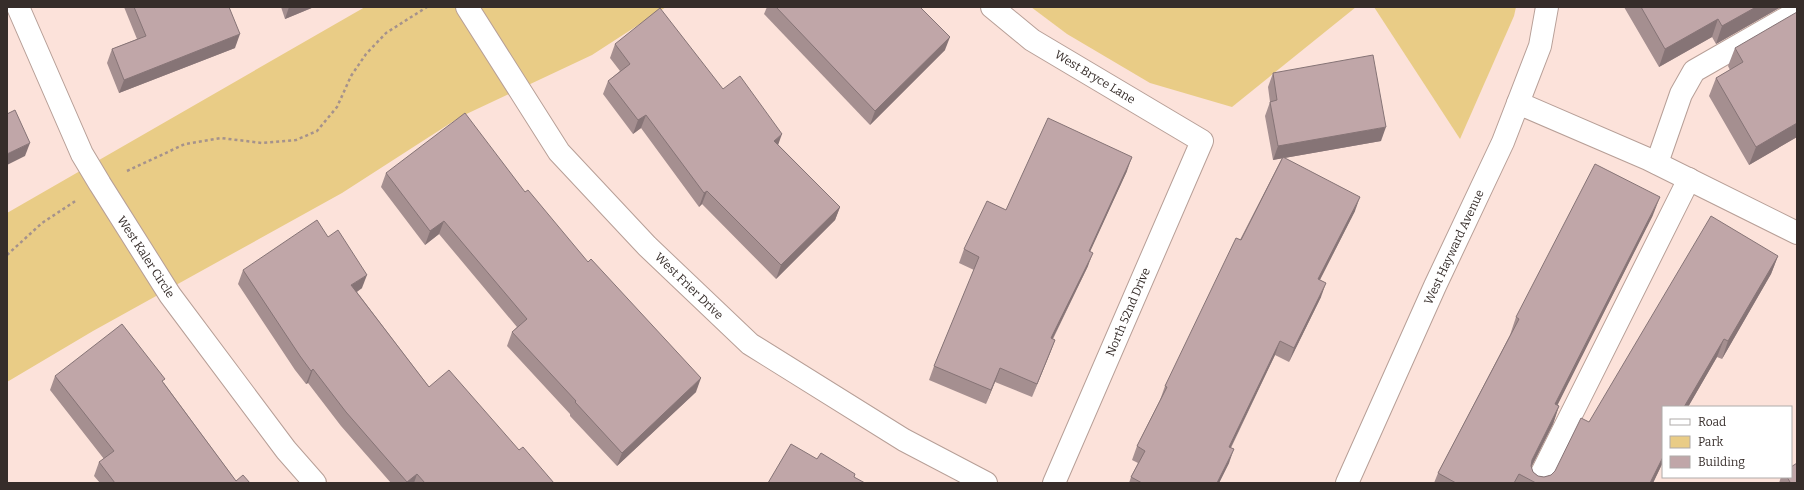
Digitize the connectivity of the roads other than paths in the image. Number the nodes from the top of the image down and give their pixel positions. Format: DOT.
graph roads {
  1 [pos="18,7"];
  2 [pos="467,7"];
  3 [pos="992,7"];
  4 [pos="1547,7"];
  5 [pos="1797,12"];
  6 [pos="1518,103"];
  7 [pos="1202,141"];
  8 [pos="1656,163"];
  9 [pos="1689,179"];
  10 [pos="1797,233"];
  11 [pos="315,483"];
  12 [pos="986,483"];
  13 [pos="1054,483"];
  14 [pos="1347,483"];
  15 [pos="1537,483"];
  1 -- 11 [label="street, West Kaler Circle"];
  2 -- 12 [label="street, West Frier Drive"];
  3 -- 7 [label="street, West Bryce Lane"];
  4 -- 6 [label="street, West Hayward Avenue"];
  5 -- 8 [label="street"];
  6 -- 8 [label="street"];
  6 -- 14 [label="street, West Hayward Avenue"];
  7 -- 13 [label="street, North 52nd Drive"];
  8 -- 9 [label="street"];
  9 -- 10 [label="street"];
  9 -- 15 [label="street"];
}
